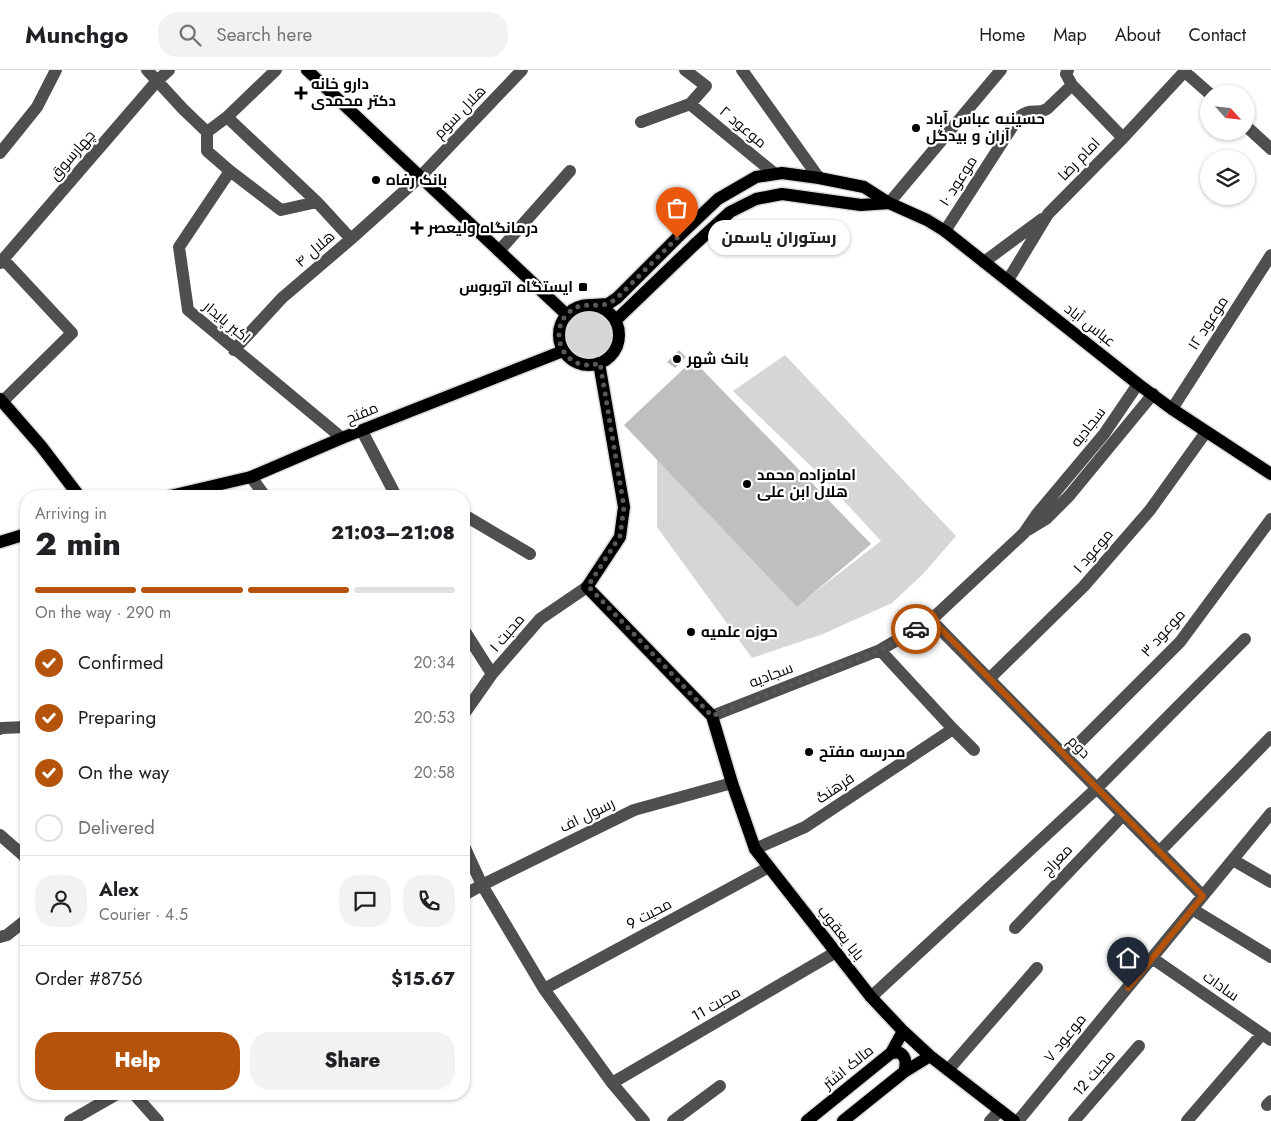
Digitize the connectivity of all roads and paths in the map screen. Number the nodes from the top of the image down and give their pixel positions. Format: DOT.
graph roads {
  1 [pos="56,70"];
  2 [pos="147,70"];
  3 [pos="169,70"];
  4 [pos="276,70"];
  5 [pos="307,70"];
  6 [pos="522,70"];
  7 [pos="685,70"];
  8 [pos="742,70"];
  9 [pos="1001,70"];
  10 [pos="1068,70"];
  11 [pos="1186,71"];
  12 [pos="157,81"];
  13 [pos="1072,85"];
  14 [pos="1201,85"];
  15 [pos="690,104"];
  16 [pos="227,117"];
  17 [pos="641,122"];
  18 [pos="207,132"];
  19 [pos="1255,134"];
  20 [pos="1123,138"];
  21 [pos="1271,148"];
  22 [pos="0,153"];
  23 [pos="230,171"];
  24 [pos="570,171"];
  25 [pos="775,174"];
  26 [pos="421,176"];
  27 [pos="819,178"];
  28 [pos="317,202"];
  29 [pos="889,203"];
  30 [pos="1048,214"];
  31 [pos="945,231"];
  32 [pos="351,239"];
  33 [pos="498,251"];
  34 [pos="1271,255"];
  35 [pos="2,261"];
  36 [pos="984,262"];
  37 [pos="1008,280"];
  38 [pos="593,305"];
  39 [pos="567,315"];
  40 [pos="616,320"];
  41 [pos="234,350"];
  42 [pos="563,351"];
  43 [pos="600,363"];
  44 [pos="1138,384"];
  45 [pos="1153,394"];
  46 [pos="1,400"];
  47 [pos="1172,409"];
  48 [pos="362,430"];
  49 [pos="1206,432"];
  50 [pos="342,438"];
  51 [pos="1271,474"];
  52 [pos="252,477"];
  53 [pos="74,490"];
  54 [pos="196,490"];
  55 [pos="261,490"];
  56 [pos="393,490"];
  57 [pos="470,518"];
  58 [pos="1271,519"];
  59 [pos="1024,533"];
  60 [pos="20,536"];
  61 [pos="0,542"];
  62 [pos="530,554"];
  63 [pos="588,586"];
  64 [pos="932,620"];
  65 [pos="470,639"];
  66 [pos="1245,639"];
  67 [pos="880,650"];
  68 [pos="492,674"];
  69 [pos="989,679"];
  70 [pos="470,705"];
  71 [pos="712,716"];
  72 [pos="20,727"];
  73 [pos="953,729"];
  74 [pos="0,730"];
  75 [pos="1271,737"];
  76 [pos="974,750"];
  77 [pos="1066,756"];
  78 [pos="732,783"];
  79 [pos="1096,788"];
  80 [pos="1271,813"];
  81 [pos="1123,815"];
  82 [pos="0,835"];
  83 [pos="755,849"];
  84 [pos="20,852"];
  85 [pos="1160,852"];
  86 [pos="470,859"];
  87 [pos="1233,860"];
  88 [pos="769,867"];
  89 [pos="1271,882"];
  90 [pos="482,884"];
  91 [pos="470,891"];
  92 [pos="1203,896"];
  93 [pos="1192,909"];
  94 [pos="20,924"];
  95 [pos="1015,928"];
  96 [pos="0,937"];
  97 [pos="836,952"];
  98 [pos="1271,957"];
  99 [pos="1152,958"];
  100 [pos="1037,968"];
  101 [pos="544,989"];
  102 [pos="871,997"];
  103 [pos="902,1031"];
  104 [pos="1266,1037"];
  105 [pos="1139,1046"];
  106 [pos="891,1052"];
  107 [pos="930,1056"];
  108 [pos="948,1070"];
  109 [pos="904,1072"];
  110 [pos="612,1083"];
  111 [pos="720,1086"];
  112 [pos="107,1100"];
  113 [pos="139,1100"];
  114 [pos="1000,1110"];
  115 [pos="70,1121"];
  116 [pos="158,1121"];
  117 [pos="644,1121"];
  118 [pos="674,1121"];
  119 [pos="807,1121"];
  120 [pos="842,1121"];
  121 [pos="990,1121"];
  122 [pos="1016,1121"];
  123 [pos="1074,1121"];
  124 [pos="1187,1121"];
  1 -- 22 [label="street"];
  2 -- 12 [label="street"];
  3 -- 12 [label="street, چهارسوق"];
  4 -- 16 [label="street"];
  5 -- 26 [label="main road"];
  6 -- 26 [label="street, هلال سوم"];
  7 -- 15 [label="street"];
  8 -- 27 [label="street"];
  9 -- 29 [label="street"];
  10 -- 13 [label="street"];
  11 -- 14 [label="street"];
  11 -- 20 [label="street, امام رضا"];
  12 -- 18 [label="street"];
  12 -- 35 [label="street, چهارسوق"];
  13 -- 20 [label="street"];
  13 -- 31 [label="street, موعود ۱۰"];
  15 -- 17 [label="street"];
  15 -- 25 [label="street, موعود ۲"];
  16 -- 18 [label="street"];
  16 -- 28 [label="street"];
  18 -- 23 [label="street"];
  19 -- 21 [label="street"];
  20 -- 30 [label="street, امام رضا"];
  23 -- 28 [label="street"];
  23 -- 41 [label="street, اکبر پایدار"];
  24 -- 33 [label="street"];
  25 -- 27 [label="main road, عباس آباد"];
  25 -- 38 [label="main road, عباس آباد"];
  26 -- 32 [label="street, هلال ۴"];
  26 -- 33 [label="main road"];
  27 -- 29 [label="main road, عباس آباد"];
  28 -- 32 [label="street"];
  29 -- 31 [label="main road, عباس آباد"];
  29 -- 40 [label="main road, عباس آباد"];
  30 -- 36 [label="street"];
  30 -- 37 [label="street, امام رضا"];
  31 -- 36 [label="main road, عباس آباد"];
  32 -- 41 [label="street, هلال ۴"];
  33 -- 39 [label="main road"];
  34 -- 47 [label="street, موعود ۱۲"];
  35 -- 46 [label="street"];
  36 -- 37 [label="main road, عباس آباد"];
  37 -- 44 [label="main road, عباس آباد"];
  38 -- 39 [label="main road"];
  38 -- 40 [label="main road"];
  39 -- 42 [label="main road"];
  40 -- 43 [label="main road"];
  41 -- 50 [label="street, اکبر پایدار"];
  42 -- 43 [label="main road"];
  42 -- 48 [label="main road, مفتح"];
  43 -- 63 [label="main road"];
  44 -- 45 [label="main road, عباس آباد"];
  44 -- 59 [label="street, سجادیه"];
  45 -- 47 [label="main road, عباس آباد"];
  45 -- 59 [label="street"];
  46 -- 53 [label="main road"];
  47 -- 49 [label="main road, عباس آباد"];
  48 -- 50 [label="main road, مفتح"];
  48 -- 56 [label="street"];
  49 -- 51 [label="main road, عباس آباد"];
  49 -- 69 [label="street, موعود ۱"];
  50 -- 52 [label="main road, مفتح"];
  52 -- 54 [label="main road, مفتح"];
  52 -- 55 [label="street"];
  57 -- 62 [label="street"];
  58 -- 77 [label="street, موعود ۳"];
  59 -- 64 [label="street, سجادیه"];
  60 -- 61 [label="main road"];
  63 -- 68 [label="street, محبت ۱"];
  63 -- 71 [label="main road"];
  64 -- 67 [label="street, سجادیه"];
  64 -- 69 [label="street, دوم"];
  65 -- 68 [label="street"];
  66 -- 79 [label="street"];
  67 -- 71 [label="street, سجادیه"];
  67 -- 73 [label="street"];
  68 -- 70 [label="street, محبت ۱"];
  69 -- 77 [label="street, دوم"];
  71 -- 78 [label="main road, بابا یعقوب"];
  72 -- 74 [label="street"];
  73 -- 76 [label="street"];
  73 -- 83 [label="street, فرهنگ"];
  75 -- 85 [label="street"];
  77 -- 79 [label="street, دوم"];
  78 -- 83 [label="main road, بابا یعقوب"];
  78 -- 90 [label="street, رسول اف"];
  79 -- 81 [label="street, دوم"];
  79 -- 102 [label="street"];
  80 -- 87 [label="street, موعود ۷"];
  81 -- 85 [label="street, دوم"];
  81 -- 95 [label="street, معراج"];
  82 -- 84 [label="street"];
  83 -- 88 [label="main road, بابا یعقوب"];
  85 -- 92 [label="street, دوم"];
  86 -- 90 [label="street"];
  87 -- 89 [label="street"];
  87 -- 92 [label="street, موعود ۷"];
  88 -- 97 [label="main road, بابا یعقوب"];
  88 -- 101 [label="street, محبت 9"];
  90 -- 91 [label="street, رسول اف"];
  90 -- 101 [label="street"];
  92 -- 93 [label="street, موعود ۷"];
  93 -- 98 [label="street"];
  93 -- 99 [label="street, موعود ۷"];
  94 -- 96 [label="street"];
  97 -- 102 [label="main road, بابا یعقوب"];
  97 -- 110 [label="street, محبت 11"];
  99 -- 104 [label="street, سادات"];
  99 -- 122 [label="street, موعود ۷"];
  100 -- 108 [label="street"];
  101 -- 110 [label="street"];
  102 -- 103 [label="main road, بابا یعقوب"];
  103 -- 106 [label="main road, مالک اشتر"];
  103 -- 107 [label="main road, بابا یعقوب"];
  104 -- 124 [label="street"];
  105 -- 123 [label="street, محبت 12"];
  106 -- 109 [label="main road"];
  106 -- 119 [label="main road, مالک اشتر"];
  107 -- 108 [label="main road, بابا یعقوب"];
  107 -- 109 [label="main road"];
  108 -- 114 [label="main road, بابا یعقوب"];
  109 -- 120 [label="main road"];
  110 -- 117 [label="street"];
  111 -- 118 [label="street"];
  112 -- 115 [label="street"];
  113 -- 116 [label="street"];
  114 -- 121 [label="street"];
  114 -- 122 [label="main road, بابا یعقوب"];
}
